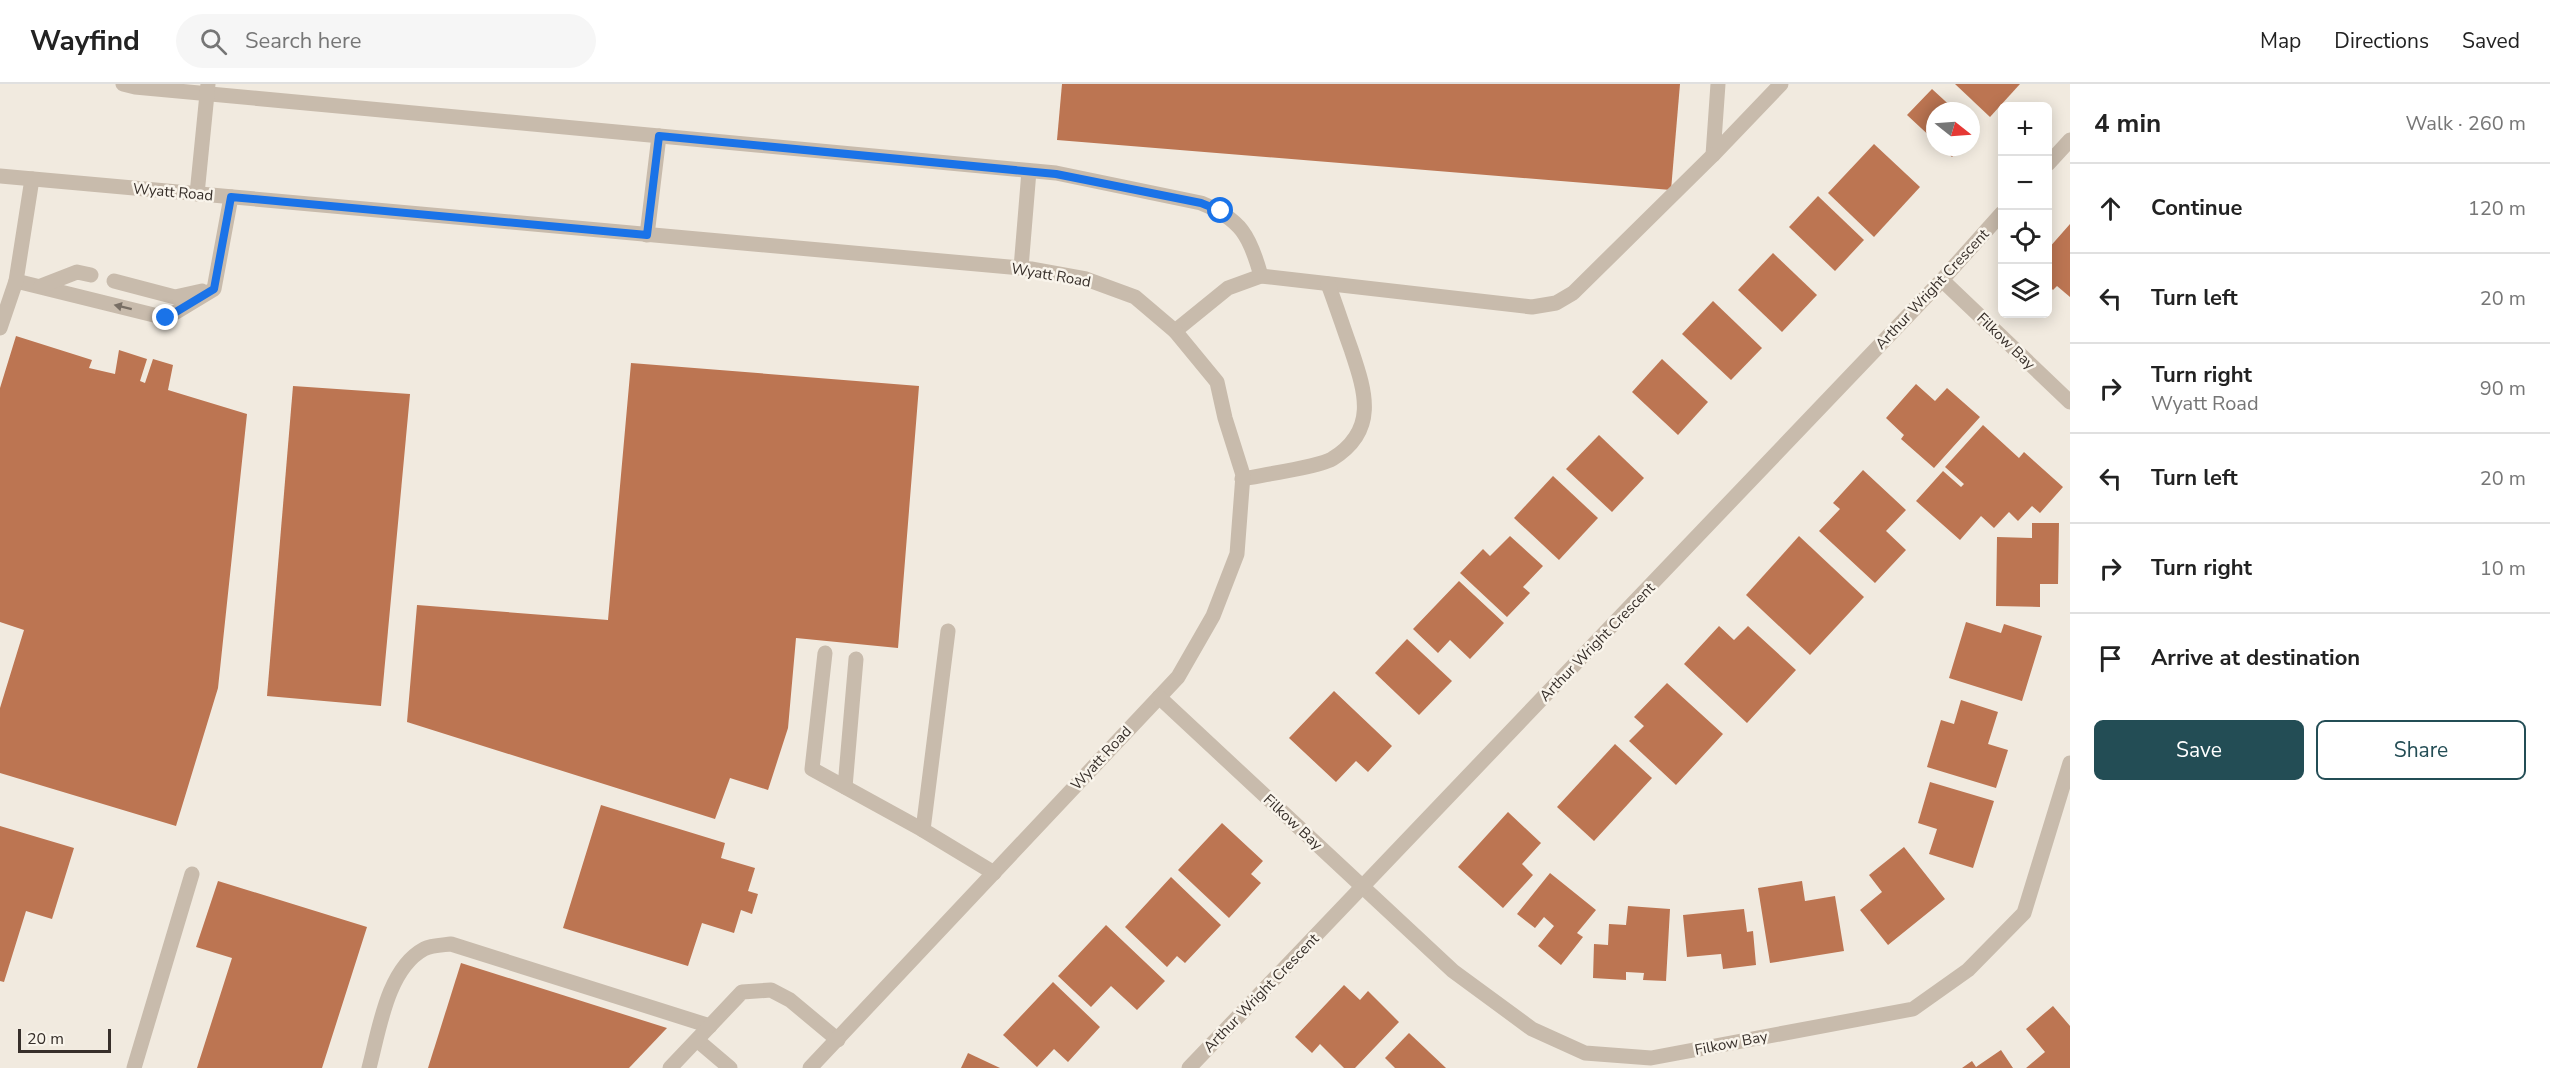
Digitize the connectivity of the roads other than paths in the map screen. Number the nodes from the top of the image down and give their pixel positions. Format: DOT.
graph roads {
  1 [pos="123,84"];
  2 [pos="1718,84"];
  3 [pos="1781,84"];
  4 [pos="207,89"];
  5 [pos="659,136"];
  6 [pos="2070,140"];
  7 [pos="1713,155"];
  8 [pos="2052,160"];
  9 [pos="1029,171"];
  10 [pos="0,176"];
  11 [pos="32,179"];
  12 [pos="197,194"];
  13 [pos="231,197"];
  14 [pos="1998,217"];
  15 [pos="647,235"];
  16 [pos="1021,268"];
  17 [pos="91,275"];
  18 [pos="1261,276"];
  19 [pos="1942,280"];
  20 [pos="16,281"];
  21 [pos="114,281"];
  22 [pos="1328,284"];
  23 [pos="41,286"];
  24 [pos="214,289"];
  25 [pos="0,328"];
  26 [pos="1175,331"];
  27 [pos="2070,402"];
  28 [pos="1242,479"];
  29 [pos="948,631"];
  30 [pos="825,653"];
  31 [pos="856,659"];
  32 [pos="1159,697"];
  33 [pos="2070,763"];
  34 [pos="845,787"];
  35 [pos="923,830"];
  36 [pos="993,873"];
  37 [pos="192,874"];
  38 [pos="1363,887"];
  39 [pos="710,1026"];
  40 [pos="697,1040"];
  41 [pos="837,1040"];
  42 [pos="134,1068"];
  43 [pos="369,1068"];
  44 [pos="670,1068"];
  45 [pos="730,1068"];
  46 [pos="810,1068"];
  47 [pos="1189,1068"];
  1 -- 4 [label="street"];
  2 -- 7 [label="street"];
  3 -- 7 [label="street"];
  4 -- 5 [label="street"];
  4 -- 12 [label="street"];
  5 -- 9 [label="street"];
  5 -- 15 [label="street"];
  6 -- 8 [label="street"];
  7 -- 22 [label="street"];
  9 -- 16 [label="street"];
  9 -- 18 [label="street"];
  10 -- 11 [label="street, Wyatt Road"];
  11 -- 12 [label="street, Wyatt Road"];
  11 -- 20 [label="street"];
  12 -- 13 [label="street, Wyatt Road"];
  13 -- 15 [label="street, Wyatt Road"];
  13 -- 24 [label="street"];
  14 -- 19 [label="street, Arthur Wright Crescent"];
  15 -- 16 [label="street, Wyatt Road"];
  16 -- 26 [label="street, Wyatt Road"];
  17 -- 23 [label="street"];
  18 -- 22 [label="street"];
  18 -- 26 [label="street"];
  19 -- 27 [label="street, Filkow Bay"];
  19 -- 38 [label="street, Arthur Wright Crescent"];
  20 -- 23 [label="street"];
  20 -- 25 [label="street"];
  21 -- 24 [label="street"];
  22 -- 28 [label="street"];
  24 -- 23 [label="street, one-way"];
  26 -- 28 [label="street, Wyatt Road"];
  28 -- 32 [label="street, Wyatt Road"];
  29 -- 35 [label="street"];
  30 -- 34 [label="street"];
  31 -- 34 [label="street"];
  32 -- 36 [label="street, Wyatt Road"];
  32 -- 38 [label="street, Filkow Bay"];
  33 -- 38 [label="street, Filkow Bay"];
  34 -- 35 [label="street"];
  35 -- 36 [label="street"];
  36 -- 41 [label="street, Wyatt Road"];
  37 -- 42 [label="street"];
  38 -- 47 [label="street, Arthur Wright Crescent"];
  39 -- 40 [label="street"];
  39 -- 41 [label="street"];
  39 -- 43 [label="street"];
  40 -- 44 [label="street"];
  40 -- 45 [label="street"];
  41 -- 46 [label="street, Wyatt Road"];
}
